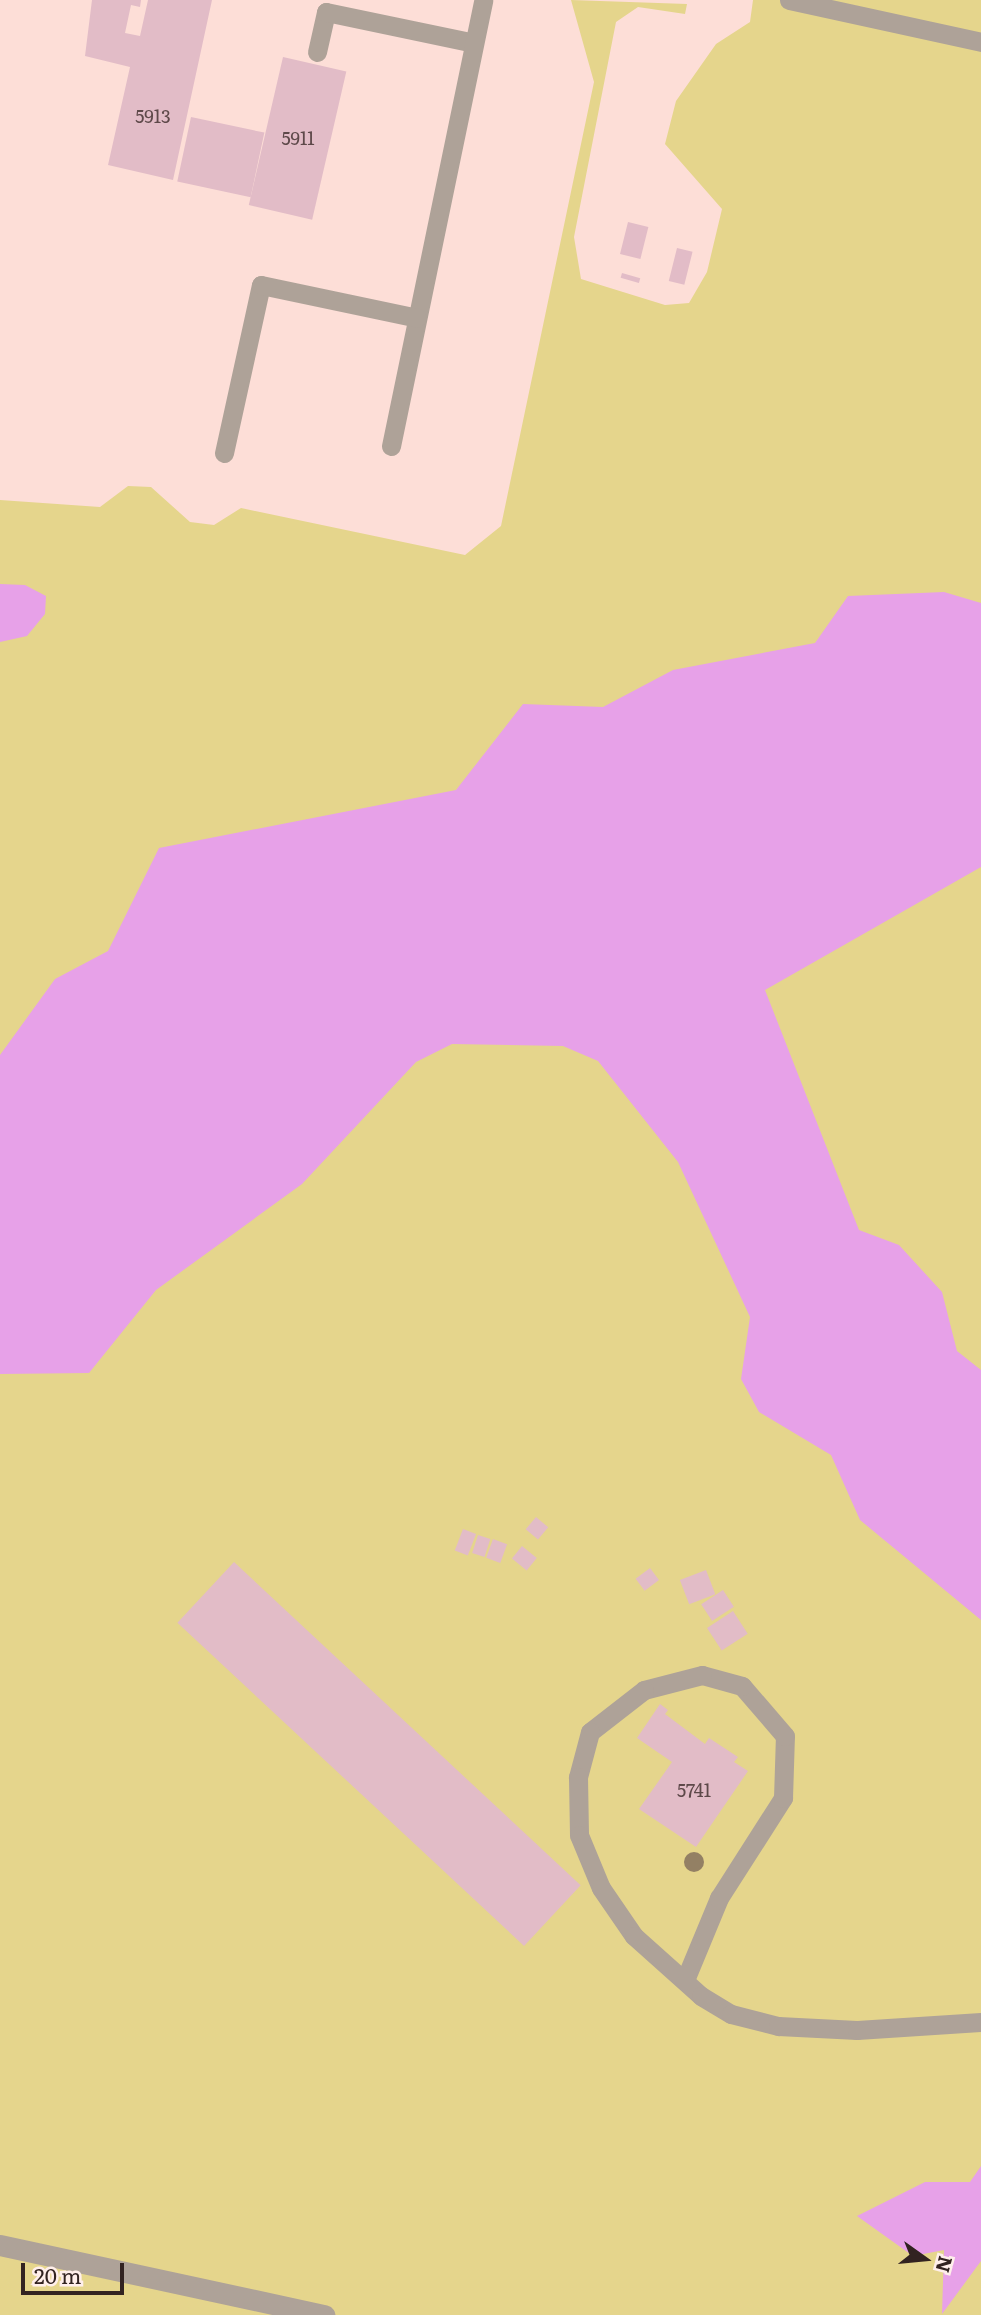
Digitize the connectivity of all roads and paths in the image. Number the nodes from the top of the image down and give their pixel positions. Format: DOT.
graph roads {
  1 [pos="483,0"];
  2 [pos="789,0"];
  3 [pos="981,42"];
  4 [pos="474,44"];
  5 [pos="317,52"];
  6 [pos="417,318"];
  7 [pos="391,446"];
  8 [pos="224,453"];
  9 [pos="685,1980"];
  10 [pos="981,2022"];
  11 [pos="0,2245"];
  12 [pos="325,2315"];
  1 -- 4 [label="lane"];
  2 -- 3 [label="lane"];
  4 -- 5 [label="lane"];
  4 -- 6 [label="lane"];
  6 -- 7 [label="lane"];
  6 -- 8 [label="lane"];
  9 -- 9 [label="lane"];
  9 -- 10 [label="lane"];
  11 -- 12 [label="street"];
}
